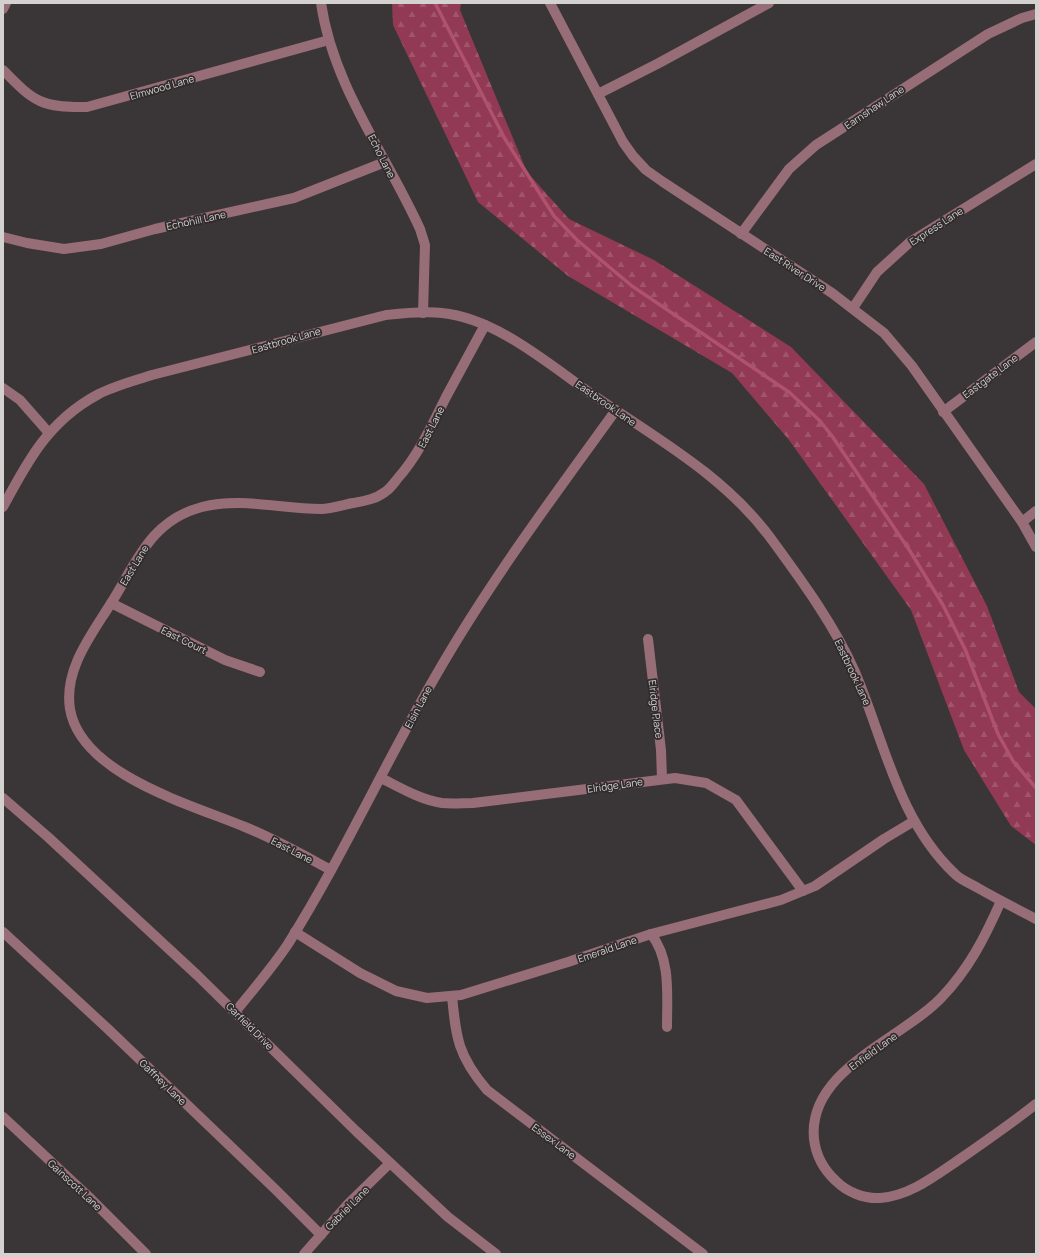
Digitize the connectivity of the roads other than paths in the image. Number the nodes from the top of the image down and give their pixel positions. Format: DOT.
graph roads {
  1 [pos="6,3"];
  2 [pos="321,3"];
  3 [pos="550,3"];
  4 [pos="769,3"];
  5 [pos="3,9"];
  6 [pos="1036,14"];
  7 [pos="329,40"];
  8 [pos="3,70"];
  9 [pos="598,94"];
  10 [pos="385,162"];
  11 [pos="1036,164"];
  12 [pos="741,234"];
  13 [pos="3,237"];
  14 [pos="853,308"];
  15 [pos="423,312"];
  16 [pos="485,325"];
  17 [pos="1036,342"];
  18 [pos="3,388"];
  19 [pos="616,410"];
  20 [pos="943,412"];
  21 [pos="49,433"];
  22 [pos="3,507"];
  23 [pos="1036,511"];
  24 [pos="1022,522"];
  25 [pos="1036,546"];
  26 [pos="111,603"];
  27 [pos="648,639"];
  28 [pos="260,672"];
  29 [pos="381,778"];
  30 [pos="662,779"];
  31 [pos="3,798"];
  32 [pos="914,821"];
  33 [pos="331,870"];
  34 [pos="803,891"];
  35 [pos="1001,901"];
  36 [pos="1036,919"];
  37 [pos="3,932"];
  38 [pos="295,932"];
  39 [pos="651,934"];
  40 [pos="452,996"];
  41 [pos="235,1012"];
  42 [pos="667,1027"];
  43 [pos="1036,1104"];
  44 [pos="3,1117"];
  45 [pos="390,1163"];
  46 [pos="321,1235"];
  47 [pos="142,1252"];
  48 [pos="304,1254"];
  49 [pos="496,1254"];
  50 [pos="703,1254"];
  1 -- 5 [label="street"];
  2 -- 7 [label="street, Echo Lane"];
  3 -- 9 [label="street, East River Drive"];
  4 -- 9 [label="street"];
  6 -- 12 [label="street, Earnshaw Lane"];
  7 -- 8 [label="street, Elmwood Lane"];
  7 -- 10 [label="street, Echo Lane"];
  9 -- 12 [label="street, East River Drive"];
  10 -- 13 [label="street, Echohill Lane"];
  10 -- 15 [label="street, Echo Lane"];
  11 -- 14 [label="street, Express Lane"];
  12 -- 14 [label="street, East River Drive"];
  14 -- 20 [label="street, East River Drive"];
  15 -- 16 [label="street, Eastbrook Lane"];
  15 -- 21 [label="street, Eastbrook Lane"];
  16 -- 19 [label="street, Eastbrook Lane"];
  16 -- 26 [label="street, East Lane"];
  17 -- 20 [label="street, Eastgate Lane"];
  18 -- 21 [label="street"];
  19 -- 29 [label="street, Elsin Lane"];
  19 -- 32 [label="street, Eastbrook Lane"];
  20 -- 24 [label="street, East River Drive"];
  21 -- 22 [label="street, Eastbrook Lane"];
  23 -- 24 [label="street"];
  24 -- 25 [label="street, East River Drive"];
  26 -- 28 [label="street, East Court"];
  26 -- 33 [label="street, East Lane"];
  27 -- 30 [label="street, Elridge Place"];
  29 -- 30 [label="street, Elridge Lane"];
  29 -- 33 [label="street, Elsin Lane"];
  30 -- 34 [label="street, Elridge Lane"];
  31 -- 41 [label="street, Garfield Drive"];
  32 -- 34 [label="street, Emerald Lane"];
  32 -- 35 [label="street, Eastbrook Lane"];
  33 -- 38 [label="street, Elsin Lane"];
  34 -- 39 [label="street, Emerald Lane"];
  35 -- 36 [label="street, Eastbrook Lane"];
  35 -- 43 [label="street, Enfield Lane"];
  37 -- 46 [label="street, Gaffney Lane"];
  38 -- 40 [label="street, Emerald Lane"];
  38 -- 41 [label="street, Elsin Lane"];
  39 -- 40 [label="street, Emerald Lane"];
  39 -- 42 [label="street"];
  40 -- 50 [label="street, Essex Lane"];
  41 -- 45 [label="street, Garfield Drive"];
  44 -- 47 [label="street, Gainscott Lane"];
  45 -- 46 [label="street, Gabriel Lane"];
  45 -- 49 [label="street, Garfield Drive"];
  46 -- 48 [label="street, Gabriel Lane"];
}
